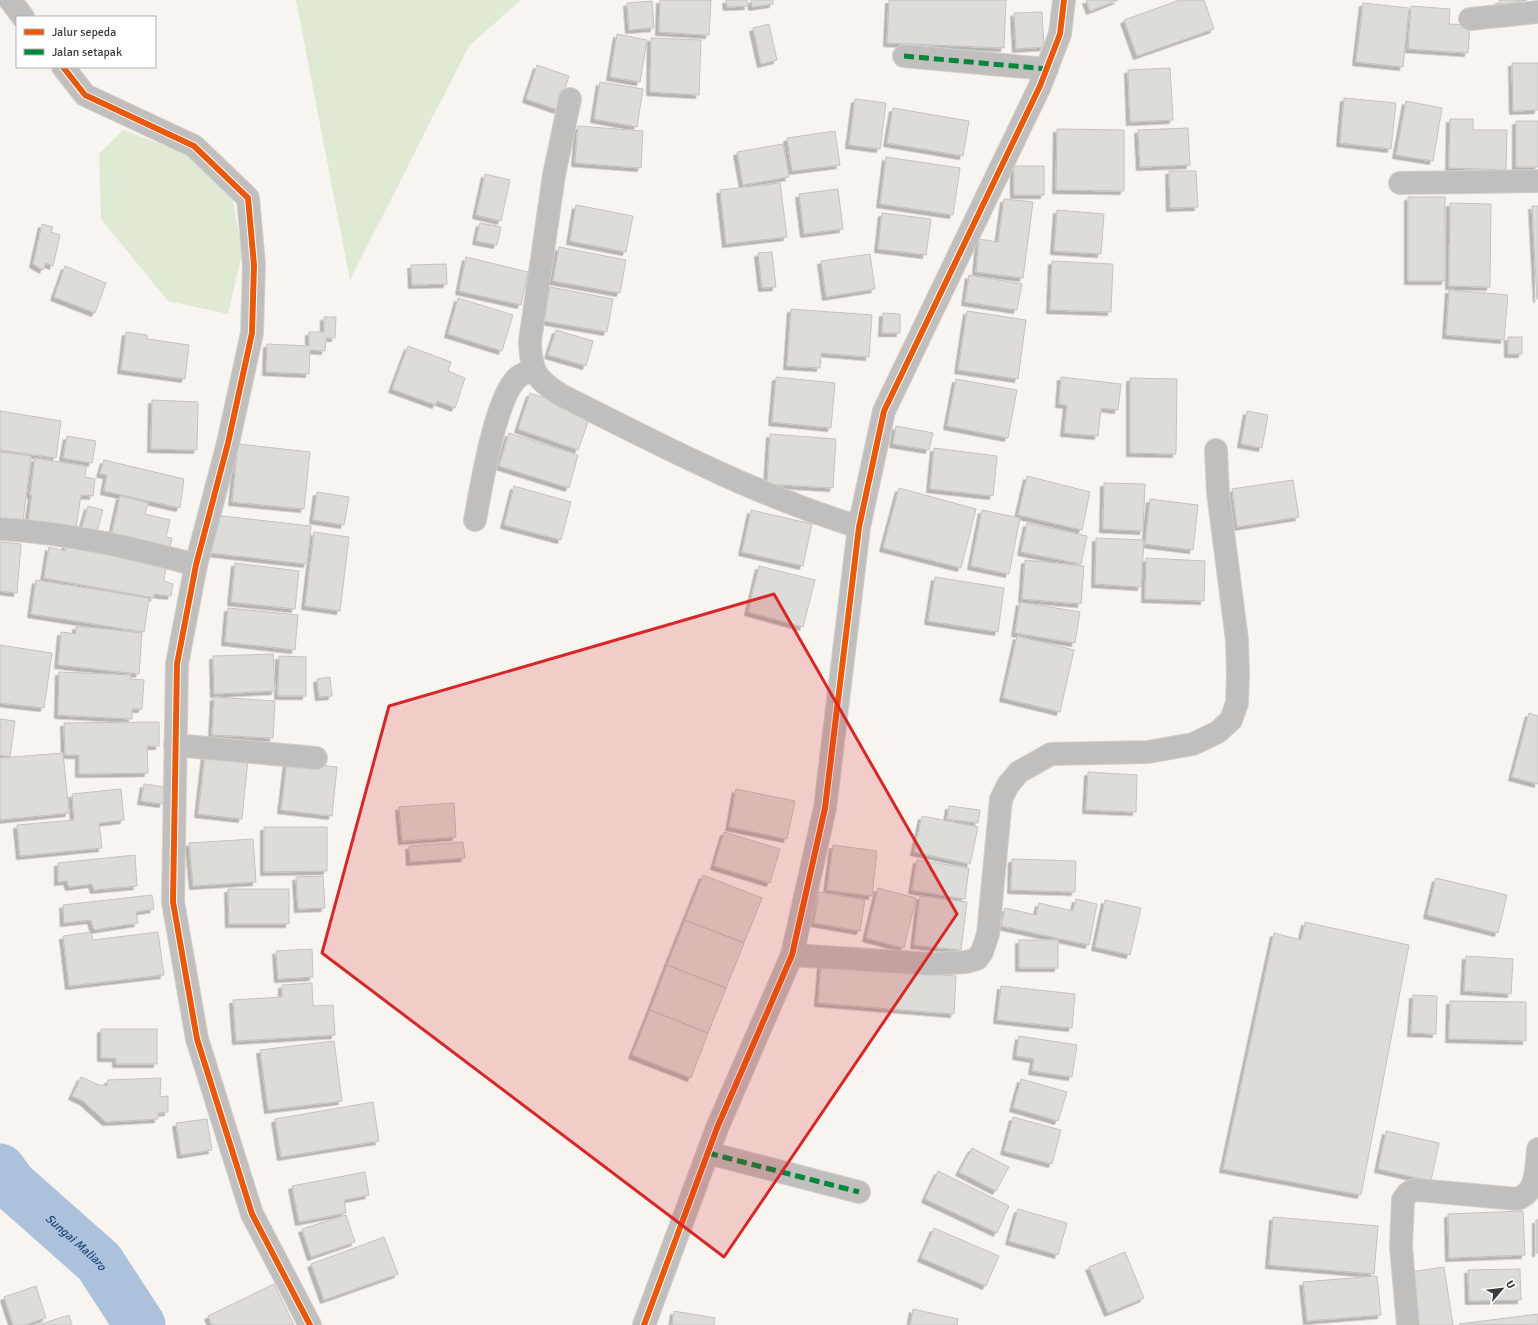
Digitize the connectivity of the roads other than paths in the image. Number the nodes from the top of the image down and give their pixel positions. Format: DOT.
graph roads {
  1 [pos="10,0"];
  2 [pos="1064,0"];
  3 [pos="1538,12"];
  4 [pos="22,16"];
  5 [pos="1470,18"];
  6 [pos="904,56"];
  7 [pos="63,68"];
  8 [pos="1047,69"];
  9 [pos="570,100"];
  10 [pos="1538,181"];
  11 [pos="1400,183"];
  12 [pos="534,370"];
  13 [pos="1216,450"];
  14 [pos="475,520"];
  15 [pos="859,527"];
  16 [pos="0,529"];
  17 [pos="196,565"];
  18 [pos="175,745"];
  19 [pos="316,758"];
  20 [pos="792,955"];
  21 [pos="1538,1149"];
  22 [pos="708,1153"];
  23 [pos="859,1192"];
  24 [pos="310,1325"];
  25 [pos="644,1325"];
  26 [pos="1408,1325"];
  1 -- 4 [label="street"];
  2 -- 8 [label="street"];
  3 -- 5 [label="street"];
  6 -- 8 [label="street"];
  7 -- 17 [label="street"];
  8 -- 15 [label="street"];
  9 -- 12 [label="street"];
  10 -- 11 [label="street"];
  12 -- 14 [label="street"];
  12 -- 15 [label="street"];
  13 -- 20 [label="street"];
  15 -- 20 [label="street"];
  16 -- 17 [label="street"];
  17 -- 18 [label="street"];
  18 -- 19 [label="street"];
  18 -- 24 [label="street"];
  20 -- 22 [label="street"];
  21 -- 26 [label="street"];
  22 -- 23 [label="street"];
  22 -- 25 [label="street"];
}
